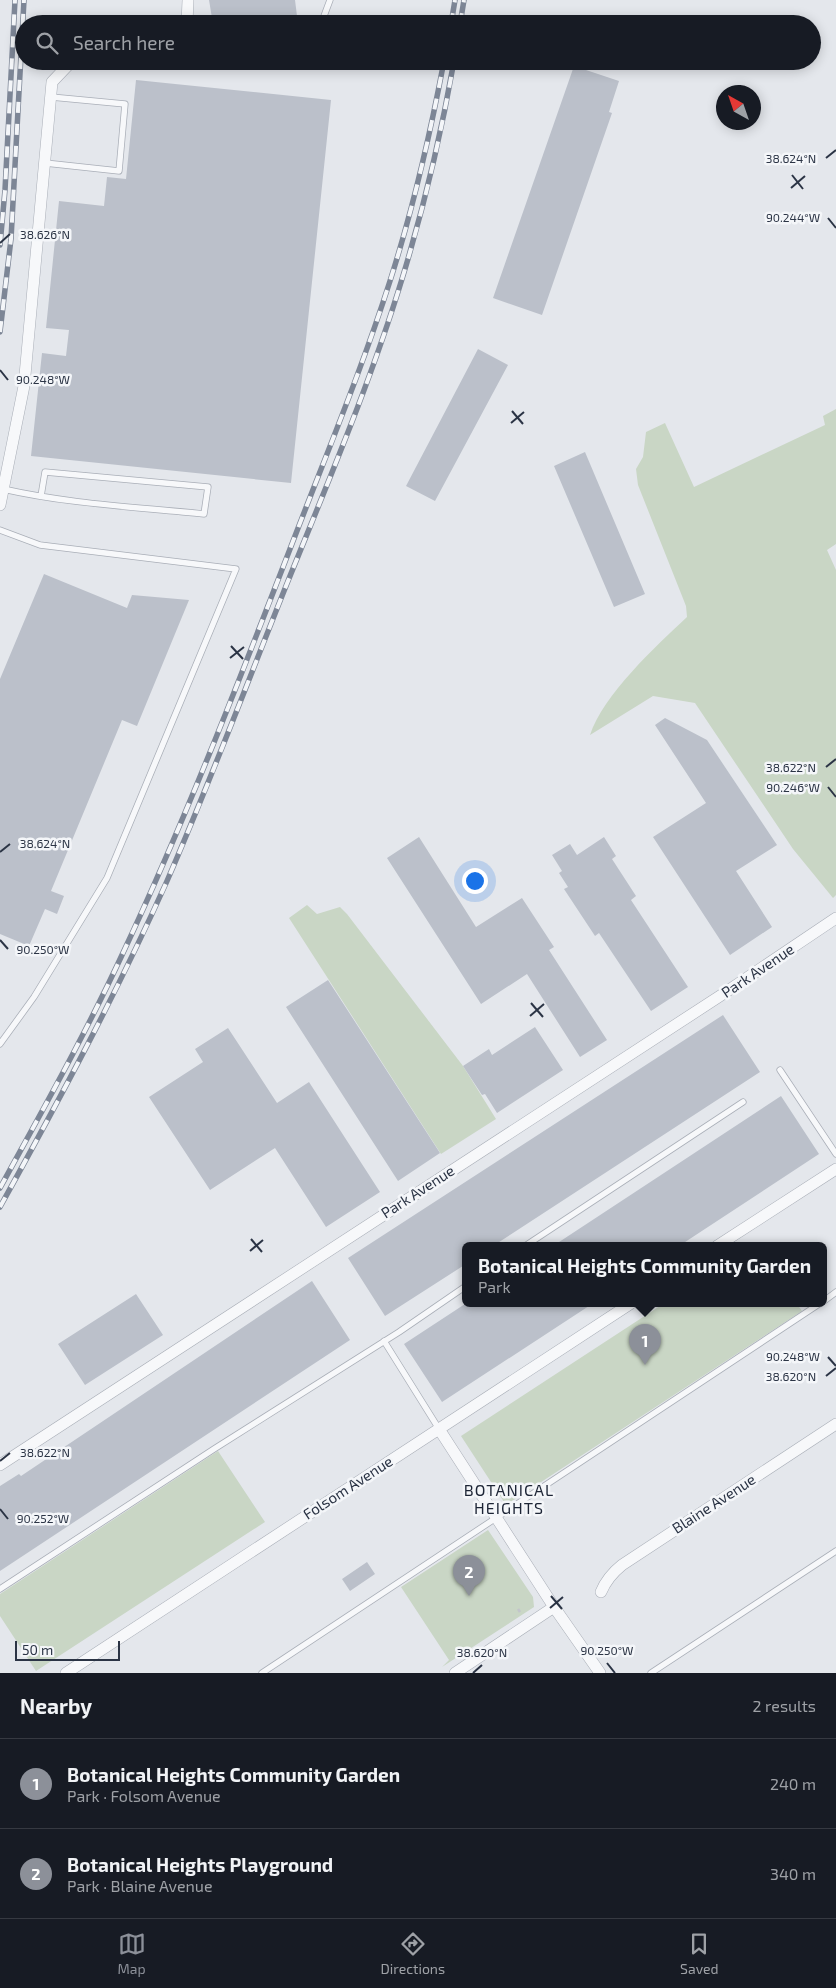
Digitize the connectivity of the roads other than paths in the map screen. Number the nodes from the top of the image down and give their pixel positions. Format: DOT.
graph roads {
  1 [pos="188,0"];
  2 [pos="330,0"];
  3 [pos="187,15"];
  4 [pos="324,15"];
  5 [pos="63,70"];
  6 [pos="51,97"];
  7 [pos="45,163"];
  8 [pos="3,489"];
  9 [pos="41,496"];
  10 [pos="0,505"];
  11 [pos="0,530"];
  12 [pos="836,918"];
  13 [pos="0,1044"];
  14 [pos="780,1070"];
  15 [pos="743,1102"];
  16 [pos="836,1154"];
  17 [pos="836,1168"];
  18 [pos="531,1242"];
  19 [pos="723,1242"];
  20 [pos="462,1289"];
  21 [pos="625,1307"];
  22 [pos="814,1307"];
  23 [pos="384,1340"];
  24 [pos="836,1424"];
  25 [pos="439,1429"];
  26 [pos="0,1465"];
  27 [pos="496,1518"];
  28 [pos="836,1551"];
  29 [pos="0,1589"];
  30 [pos="601,1592"];
  31 [pos="554,1608"];
  32 [pos="66,1673"];
  33 [pos="262,1673"];
  34 [pos="455,1673"];
  35 [pos="600,1673"];
  36 [pos="650,1673"];
  1 -- 3 [label="street"];
  2 -- 4 [label="lane"];
  5 -- 6 [label="street"];
  6 -- 7 [label="street"];
  6 -- 7 [label="lane"];
  7 -- 8 [label="street"];
  8 -- 9 [label="lane"];
  8 -- 10 [label="street"];
  9 -- 9 [label="lane"];
  11 -- 13 [label="lane"];
  12 -- 26 [label="street, Park Avenue"];
  14 -- 16 [label="lane"];
  15 -- 18 [label="lane"];
  17 -- 19 [label="street"];
  20 -- 23 [label="lane"];
  21 -- 25 [label="street, Folsom Avenue"];
  22 -- 27 [label="lane"];
  23 -- 25 [label="lane"];
  23 -- 29 [label="lane"];
  24 -- 30 [label="street, Blaine Avenue"];
  25 -- 27 [label="street"];
  25 -- 32 [label="street, Folsom Avenue"];
  27 -- 31 [label="street"];
  27 -- 33 [label="lane"];
  28 -- 36 [label="lane"];
  31 -- 34 [label="street"];
  31 -- 35 [label="street"];
}
